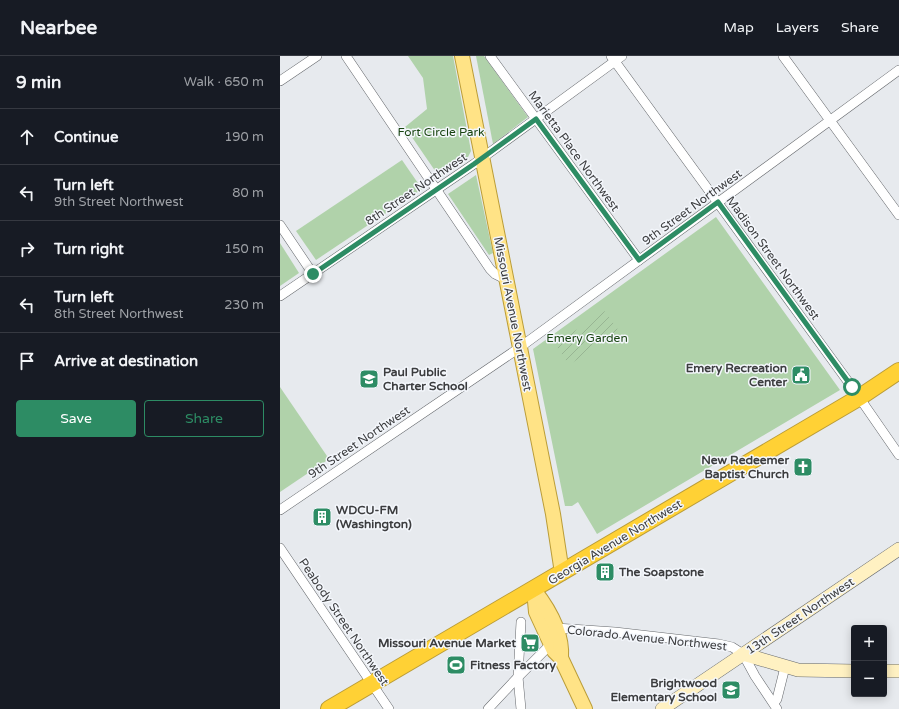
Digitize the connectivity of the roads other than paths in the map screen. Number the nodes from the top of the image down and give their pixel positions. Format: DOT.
graph roads {
  1 [pos="317,56"];
  2 [pos="346,56"];
  3 [pos="462,56"];
  4 [pos="490,56"];
  5 [pos="783,56"];
  6 [pos="616,58"];
  7 [pos="899,70"];
  8 [pos="280,81"];
  9 [pos="536,119"];
  10 [pos="830,120"];
  11 [pos="483,158"];
  12 [pos="436,190"];
  13 [pos="718,202"];
  14 [pos="899,215"];
  15 [pos="280,225"];
  16 [pos="639,260"];
  17 [pos="313,274"];
  18 [pos="507,280"];
  19 [pos="280,296"];
  20 [pos="520,348"];
  21 [pos="899,371"];
  22 [pos="860,397"];
  23 [pos="899,456"];
  24 [pos="280,510"];
  25 [pos="280,548"];
  26 [pos="899,549"];
  27 [pos="562,573"];
  28 [pos="534,590"];
  29 [pos="521,622"];
  30 [pos="556,628"];
  31 [pos="551,644"];
  32 [pos="743,654"];
  33 [pos="562,658"];
  34 [pos="785,667"];
  35 [pos="851,671"];
  36 [pos="887,671"];
  37 [pos="899,671"];
  38 [pos="518,677"];
  39 [pos="372,684"];
  40 [pos="776,706"];
  41 [pos="329,709"];
  42 [pos="389,709"];
  43 [pos="488,709"];
  44 [pos="521,709"];
  45 [pos="585,709"];
  46 [pos="662,709"];
  1 -- 8 [label="street"];
  2 -- 12 [label="street"];
  3 -- 11 [label="main road, Missouri Avenue Northwest"];
  4 -- 9 [label="street, Marietta Place Northwest"];
  5 -- 10 [label="street"];
  6 -- 9 [label="street, 8th Street Northwest"];
  6 -- 13 [label="street, Madison Street Northwest"];
  7 -- 10 [label="street, 9th Street Northwest"];
  9 -- 11 [label="street, 8th Street Northwest"];
  9 -- 16 [label="street, Marietta Place Northwest"];
  10 -- 13 [label="street, 9th Street Northwest"];
  10 -- 14 [label="street"];
  11 -- 12 [label="street, 8th Street Northwest"];
  11 -- 18 [label="main road, Missouri Avenue Northwest"];
  12 -- 17 [label="street, 8th Street Northwest"];
  12 -- 18 [label="street"];
  13 -- 16 [label="street, 9th Street Northwest"];
  13 -- 22 [label="street, Madison Street Northwest"];
  15 -- 17 [label="street"];
  16 -- 20 [label="street, 9th Street Northwest"];
  17 -- 19 [label="street, 8th Street Northwest"];
  18 -- 20 [label="main road, Missouri Avenue Northwest"];
  20 -- 24 [label="street, 9th Street Northwest"];
  20 -- 27 [label="main road, Missouri Avenue Northwest"];
  21 -- 22 [label="highway, Georgia Avenue Northwest"];
  22 -- 23 [label="street, Madison Street Northwest"];
  22 -- 27 [label="highway, Georgia Avenue Northwest"];
  25 -- 39 [label="street, Peabody Street Northwest"];
  26 -- 32 [label="street, 13th Street Northwest"];
  27 -- 28 [label="highway, Georgia Avenue Northwest"];
  28 -- 30 [label="main road"];
  28 -- 31 [label="main road"];
  28 -- 39 [label="highway, Georgia Avenue Northwest"];
  29 -- 38 [label="street"];
  30 -- 32 [label="street, Colorado Avenue Northwest"];
  30 -- 33 [label="main road"];
  31 -- 33 [label="main road"];
  31 -- 38 [label="street"];
  32 -- 34 [label="street, Colorado Avenue Northwest"];
  32 -- 40 [label="street"];
  32 -- 46 [label="street, 13th Street Northwest"];
  33 -- 45 [label="main road"];
  34 -- 35 [label="street, Colorado Avenue Northwest"];
  34 -- 40 [label="street"];
  36 -- 37 [label="street"];
  38 -- 43 [label="street"];
  38 -- 44 [label="street"];
  39 -- 41 [label="highway, Georgia Avenue Northwest"];
  39 -- 42 [label="street, Peabody Street Northwest"];
}
